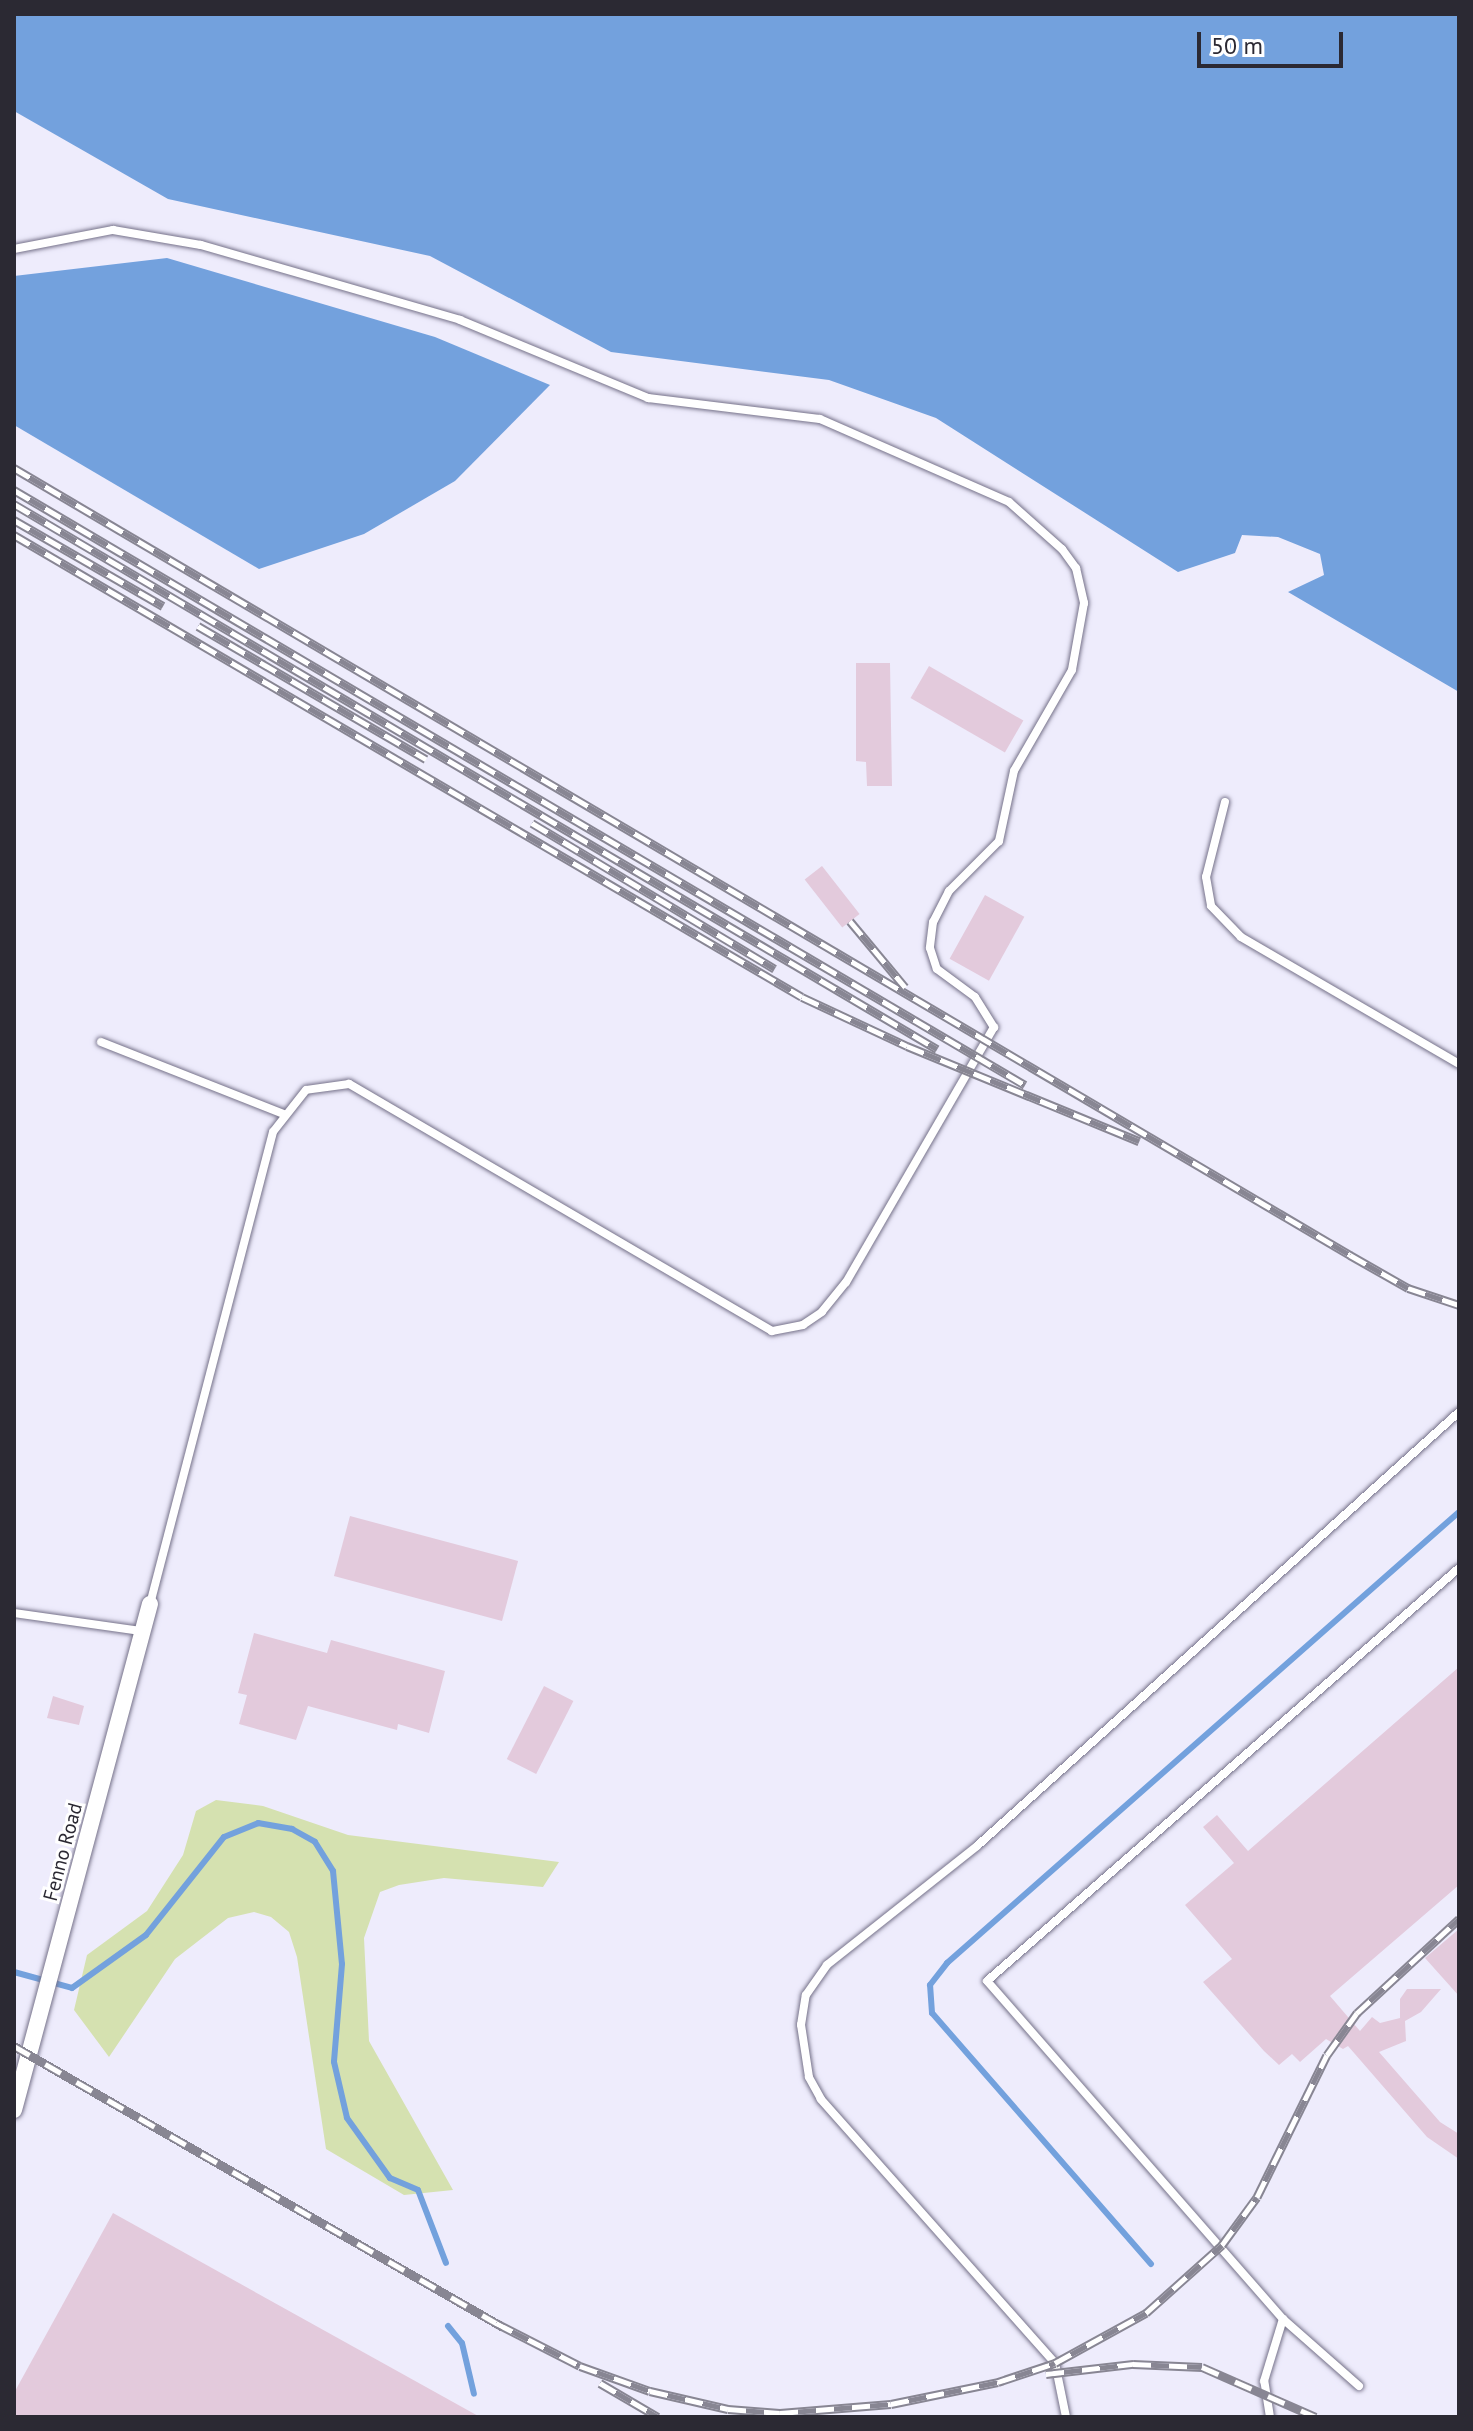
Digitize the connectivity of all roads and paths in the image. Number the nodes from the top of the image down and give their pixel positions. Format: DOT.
graph roads {
  1 [pos="14,249"];
  2 [pos="1225,802"];
  3 [pos="101,1042"];
  4 [pos="1459,1064"];
  5 [pos="284,1114"];
  6 [pos="1459,1412"];
  7 [pos="1459,1568"];
  8 [pos="150,1604"];
  9 [pos="14,1613"];
  10 [pos="141,1631"];
  11 [pos="14,2110"];
  12 [pos="1283,2319"];
  13 [pos="1359,2386"];
  14 [pos="1066,2417"];
  15 [pos="1270,2417"];
  1 -- 5 [label="lane"];
  2 -- 4 [label="lane"];
  3 -- 5 [label="lane"];
  5 -- 8 [label="lane"];
  6 -- 14 [label="lane"];
  7 -- 12 [label="lane"];
  8 -- 10 [label="street, Fenno Road"];
  9 -- 10 [label="lane"];
  10 -- 11 [label="street, Fenno Road"];
  12 -- 13 [label="lane"];
  12 -- 15 [label="lane"];
}
